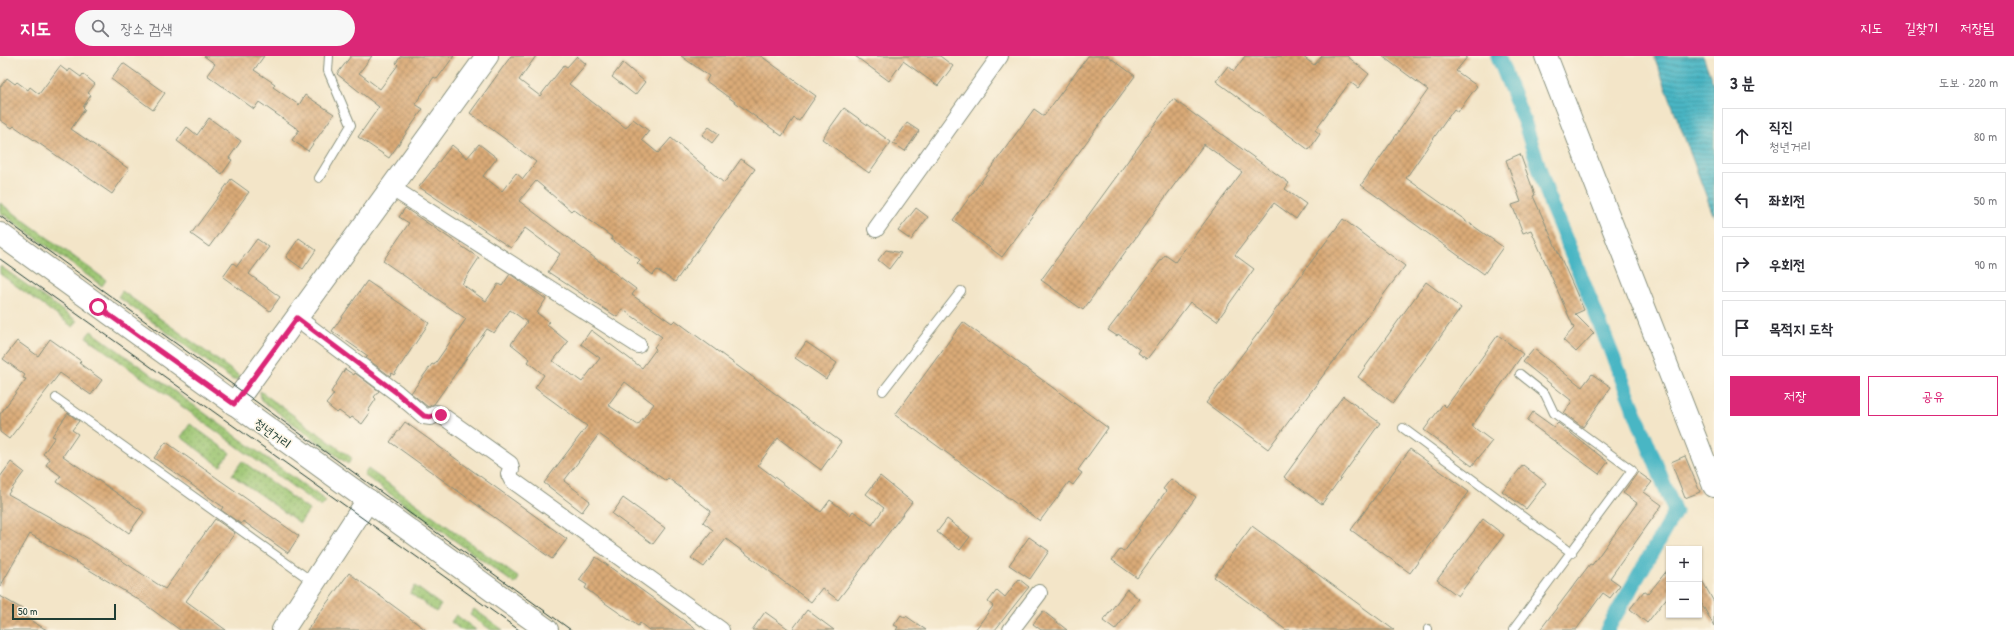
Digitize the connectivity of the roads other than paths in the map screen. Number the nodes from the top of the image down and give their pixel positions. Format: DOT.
graph roads {
  1 [pos="329,56"];
  2 [pos="487,56"];
  3 [pos="1546,56"];
  4 [pos="996,57"];
  5 [pos="319,178"];
  6 [pos="392,188"];
  7 [pos="876,229"];
  8 [pos="0,234"];
  9 [pos="961,291"];
  10 [pos="297,318"];
  11 [pos="638,345"];
  12 [pos="1520,374"];
  13 [pos="884,392"];
  14 [pos="56,398"];
  15 [pos="234,404"];
  16 [pos="1402,428"];
  17 [pos="1714,486"];
  18 [pos="368,500"];
  19 [pos="1572,553"];
  20 [pos="313,583"];
  21 [pos="1039,593"];
  22 [pos="283,630"];
  23 [pos="547,630"];
  24 [pos="721,630"];
  25 [pos="1011,630"];
  26 [pos="1513,630"];
  1 -- 5 [label="lane"];
  2 -- 6 [label="street"];
  3 -- 17 [label="street"];
  4 -- 7 [label="street"];
  6 -- 10 [label="street"];
  6 -- 11 [label="street"];
  8 -- 15 [label="street, 청년거리"];
  9 -- 13 [label="lane"];
  10 -- 15 [label="street"];
  10 -- 24 [label="street"];
  12 -- 19 [label="lane"];
  14 -- 20 [label="lane"];
  15 -- 18 [label="street, 청년거리"];
  16 -- 19 [label="lane"];
  18 -- 20 [label="street"];
  18 -- 23 [label="street, 청년거리"];
  19 -- 26 [label="lane"];
  20 -- 22 [label="street"];
  21 -- 25 [label="street"];
}
